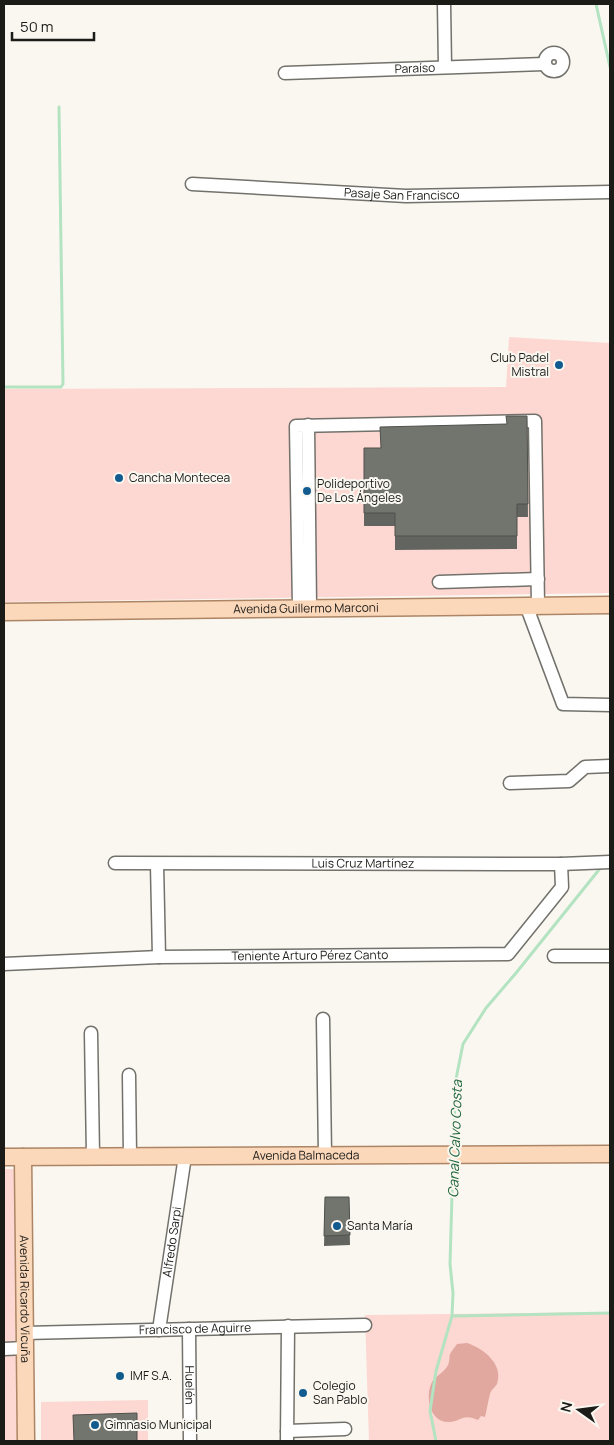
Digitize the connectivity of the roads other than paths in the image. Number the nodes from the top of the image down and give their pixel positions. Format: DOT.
graph roads {
  1 [pos="444,4"];
  2 [pos="544,64"];
  3 [pos="445,67"];
  4 [pos="285,73"];
  5 [pos="192,184"];
  6 [pos="610,192"];
  7 [pos="538,579"];
  8 [pos="439,582"];
  9 [pos="532,605"];
  10 [pos="610,605"];
  11 [pos="304,607"];
  12 [pos="4,612"];
  13 [pos="610,705"];
  14 [pos="610,766"];
  15 [pos="510,783"];
  16 [pos="610,862"];
  17 [pos="115,863"];
  18 [pos="157,864"];
  19 [pos="561,864"];
  20 [pos="554,956"];
  21 [pos="610,956"];
  22 [pos="159,957"];
  23 [pos="4,964"];
  24 [pos="323,1019"];
  25 [pos="91,1033"];
  26 [pos="129,1075"];
  27 [pos="325,1154"];
  28 [pos="610,1154"];
  29 [pos="93,1156"];
  30 [pos="130,1156"];
  31 [pos="185,1156"];
  32 [pos="4,1157"];
  33 [pos="23,1157"];
  34 [pos="365,1325"];
  35 [pos="288,1326"];
  36 [pos="189,1328"];
  37 [pos="159,1330"];
  38 [pos="25,1340"];
  39 [pos="4,1349"];
  40 [pos="346,1429"];
  41 [pos="287,1436"];
  42 [pos="26,1441"];
  43 [pos="190,1441"];
  1 -- 3 [label="street"];
  2 -- 3 [label="street, Paraíso"];
  3 -- 4 [label="street, Paraíso"];
  5 -- 6 [label="street, Pasaje San Francisco"];
  7 -- 8 [label="street"];
  7 -- 9 [label="street"];
  7 -- 11 [label="street"];
  9 -- 10 [label="main road, Avenida Guillermo Marconi"];
  9 -- 11 [label="main road, Avenida Guillermo Marconi"];
  9 -- 13 [label="street"];
  11 -- 12 [label="main road, Avenida Guillermo Marconi"];
  14 -- 15 [label="street"];
  16 -- 19 [label="street, Luis Cruz Martínez"];
  17 -- 18 [label="street, Luis Cruz Martínez"];
  18 -- 19 [label="street, Luis Cruz Martínez"];
  18 -- 22 [label="street"];
  19 -- 22 [label="street, Teniente Arturo Pérez Canto"];
  20 -- 21 [label="street"];
  22 -- 23 [label="street, Teniente Arturo Pérez Canto"];
  24 -- 27 [label="street"];
  25 -- 29 [label="street"];
  26 -- 30 [label="street"];
  27 -- 28 [label="main road, Avenida Balmaceda"];
  27 -- 31 [label="main road, Avenida Balmaceda"];
  29 -- 30 [label="main road, Avenida Balmaceda"];
  29 -- 33 [label="main road, Avenida Balmaceda"];
  30 -- 31 [label="main road, Avenida Balmaceda"];
  31 -- 37 [label="street, Alfredo Sarpi"];
  32 -- 33 [label="main road, Avenida Balmaceda"];
  33 -- 38 [label="main road, Avenida Ricardo Vicuña"];
  34 -- 35 [label="street, Francisco de Aguirre"];
  35 -- 36 [label="street, Francisco de Aguirre"];
  35 -- 41 [label="street"];
  36 -- 37 [label="street, Francisco de Aguirre"];
  36 -- 43 [label="street, Huelén"];
  37 -- 38 [label="street, Francisco de Aguirre"];
  38 -- 39 [label="street, Francisco de Aguirre"];
  38 -- 42 [label="main road, Avenida Ricardo Vicuña"];
  40 -- 41 [label="street"];
}
